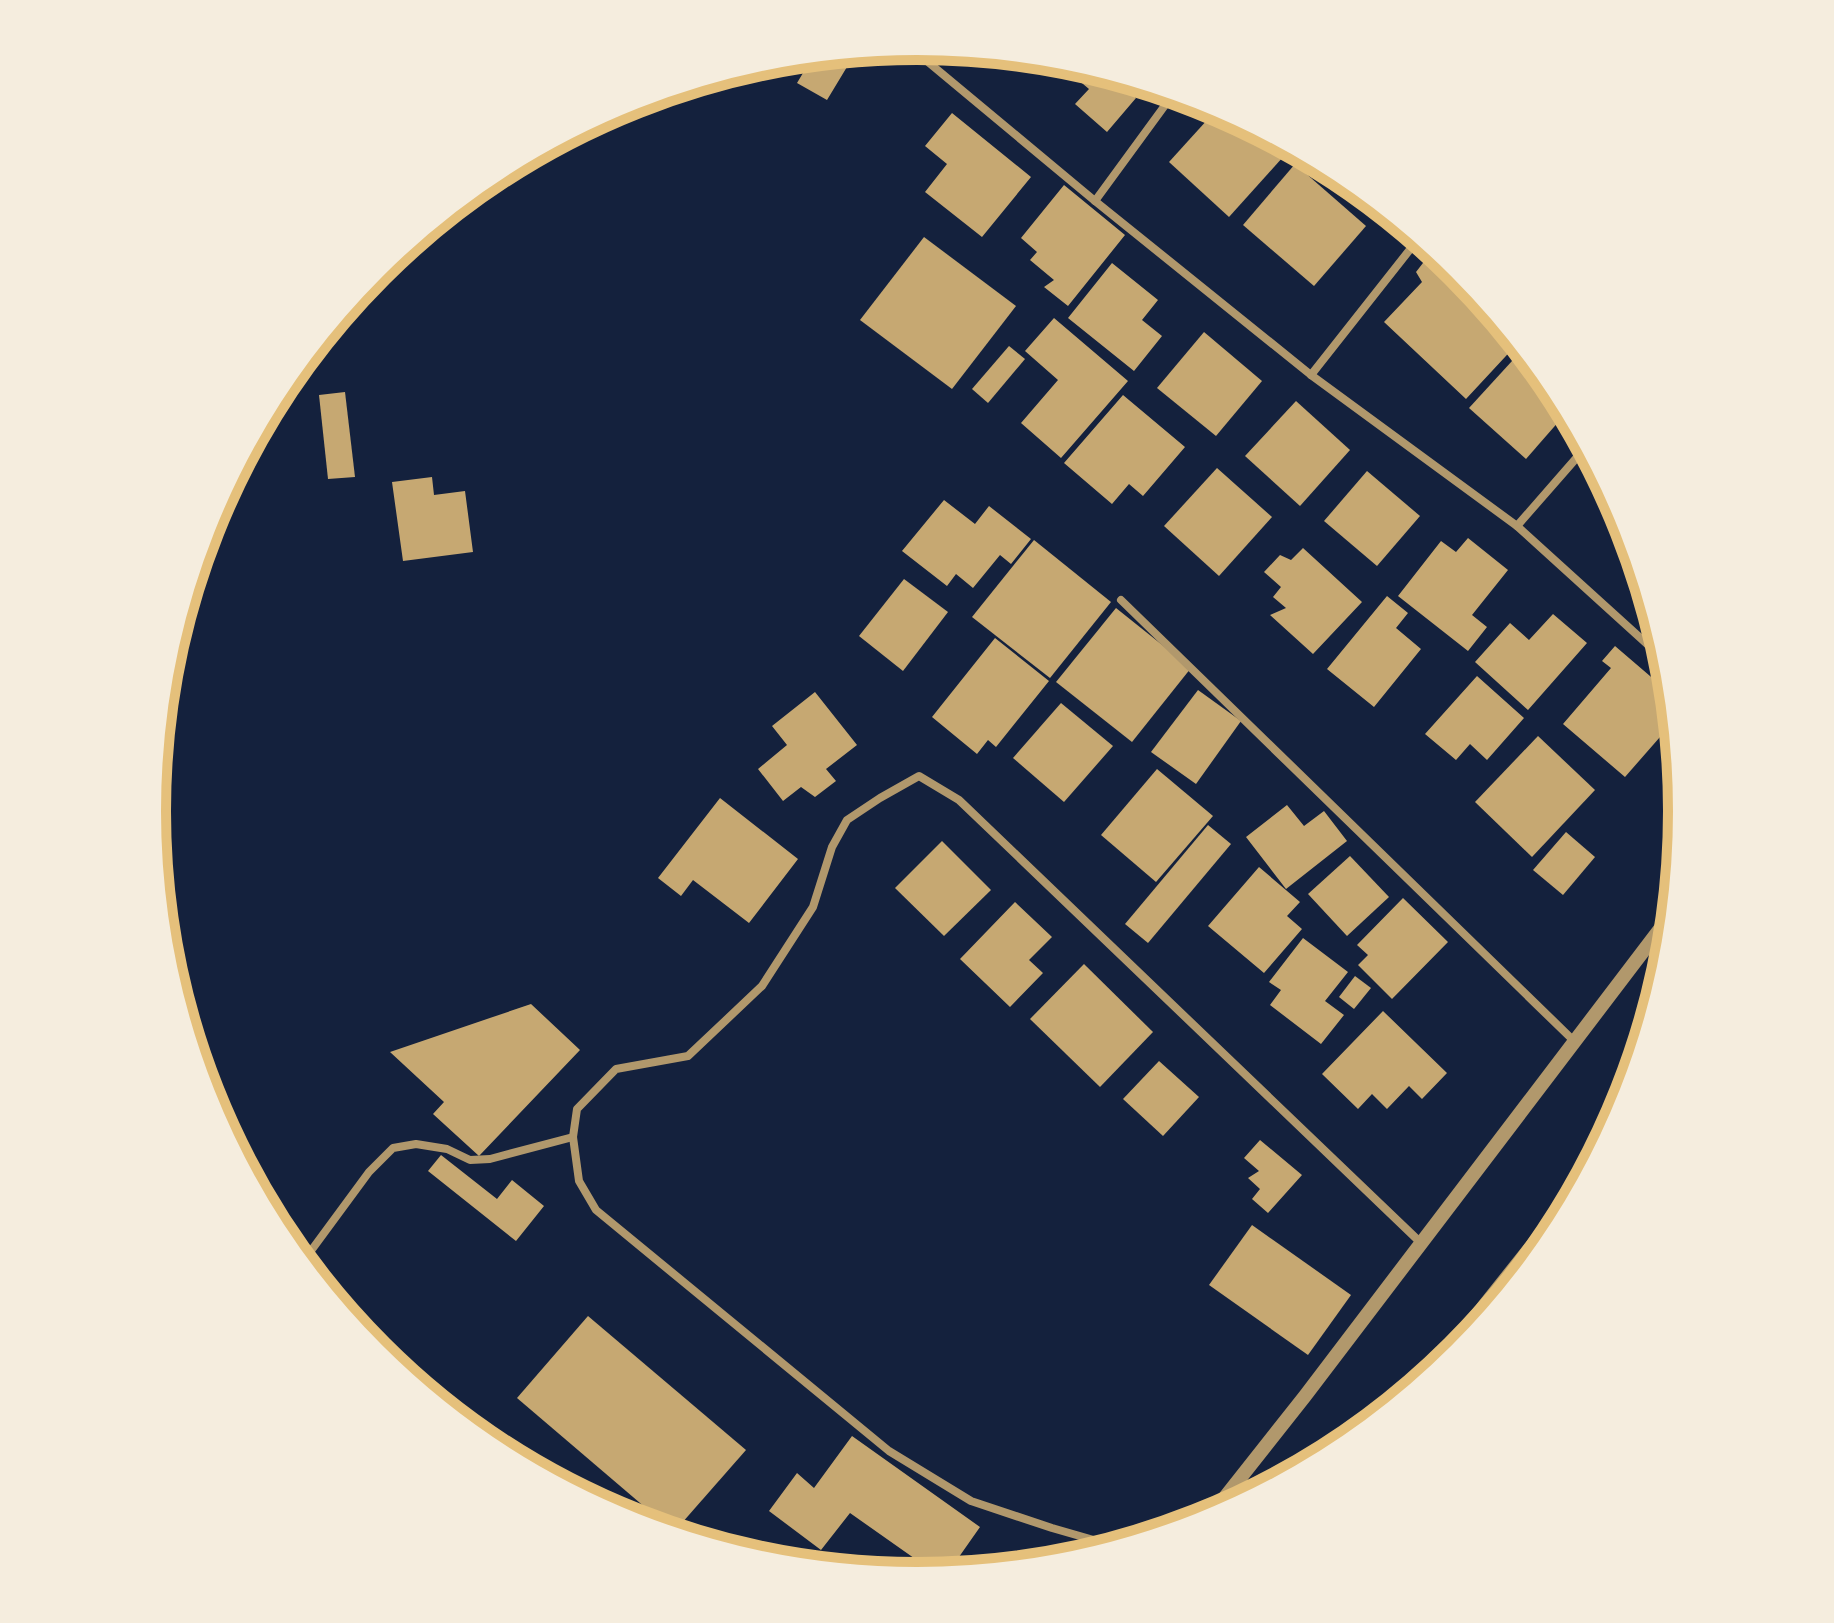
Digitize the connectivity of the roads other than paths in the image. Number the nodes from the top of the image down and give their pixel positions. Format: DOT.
graph roads {
  1 [pos="926,60"];
  2 [pos="1167,103"];
  3 [pos="1095,201"];
  4 [pos="1412,246"];
  5 [pos="1311,375"];
  6 [pos="1578,456"];
  7 [pos="1517,526"];
  8 [pos="1121,600"];
  9 [pos="1650,646"];
  10 [pos="1659,931"];
  11 [pos="1574,1041"];
  12 [pos="573,1137"];
  13 [pos="1421,1243"];
  14 [pos="309,1253"];
  15 [pos="1226,1496"];
  16 [pos="1097,1541"];
  1 -- 3 [label="street"];
  2 -- 3 [label="street"];
  3 -- 5 [label="street"];
  4 -- 5 [label="street"];
  5 -- 7 [label="street"];
  6 -- 7 [label="street"];
  7 -- 9 [label="street"];
  8 -- 11 [label="street"];
  10 -- 11 [label="street"];
  11 -- 13 [label="street"];
  12 -- 13 [label="street"];
  12 -- 14 [label="street"];
  12 -- 16 [label="street"];
  13 -- 15 [label="street"];
}
